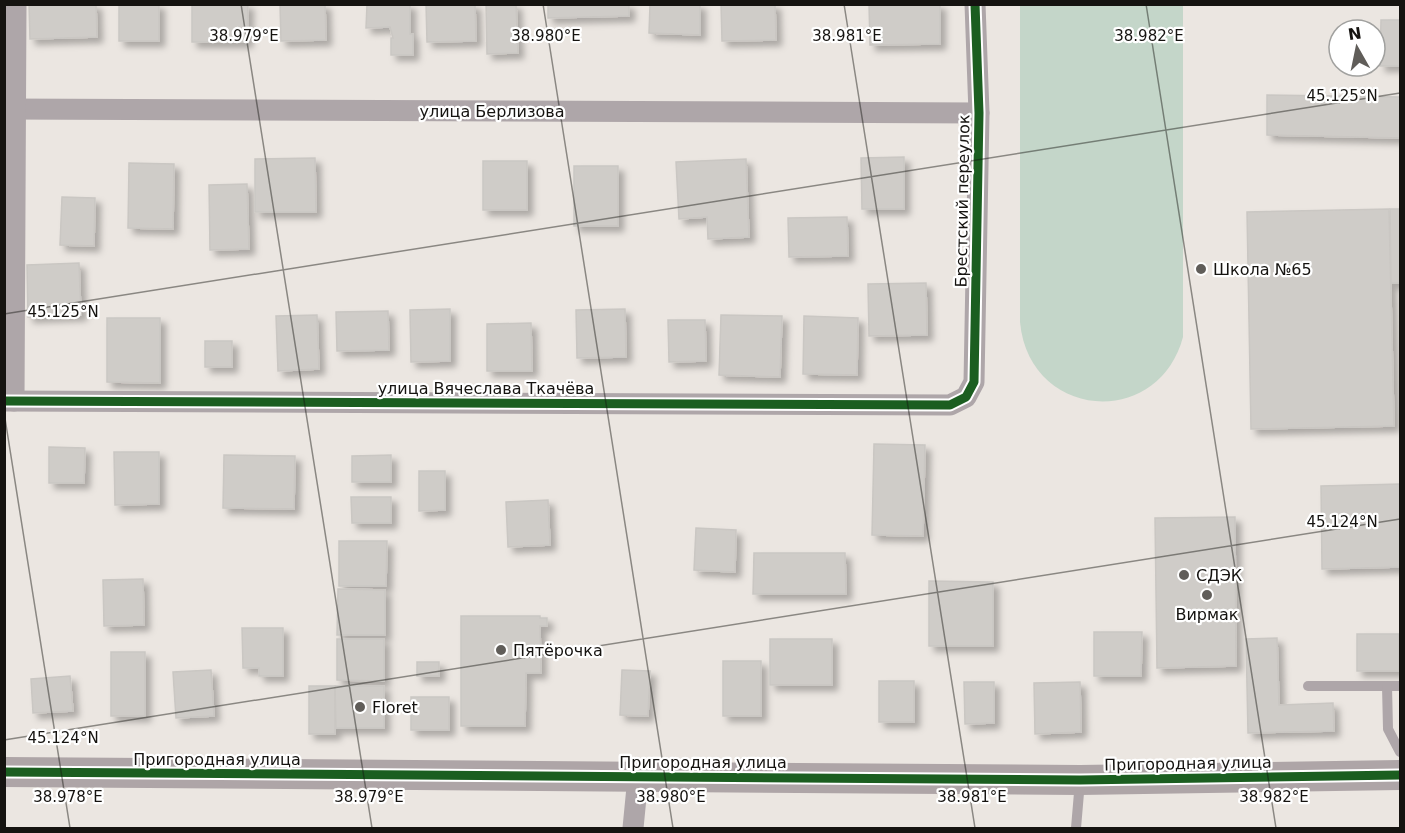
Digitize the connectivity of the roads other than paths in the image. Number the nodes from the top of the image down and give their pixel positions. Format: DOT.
graph roads {
  1 [pos="16,4"];
  2 [pos="975,4"];
  3 [pos="11,109"];
  4 [pos="979,113"];
  5 [pos="966,397"];
  6 [pos="9,401"];
  7 [pos="1308,686"];
  8 [pos="1388,686"];
  9 [pos="1401,686"];
  10 [pos="1401,752"];
  11 [pos="4,772"];
  12 [pos="1401,775"];
  13 [pos="638,777"];
  14 [pos="1080,780"];
  15 [pos="633,828"];
  16 [pos="1076,828"];
  1 -- 3 [label="street"];
  2 -- 4 [label="street, Брестский переулок"];
  3 -- 4 [label="street, улица Берлизова"];
  3 -- 6 [label="street"];
  4 -- 5 [label="street, Брестский переулок"];
  5 -- 6 [label="street, улица Вячеслава Ткачёва"];
  7 -- 8 [label="lane"];
  8 -- 9 [label="lane"];
  8 -- 10 [label="lane"];
  11 -- 13 [label="street, Пригородная улица"];
  12 -- 14 [label="street, Пригородная улица"];
  13 -- 14 [label="street, Пригородная улица"];
  13 -- 15 [label="street"];
  14 -- 16 [label="lane"];
}
